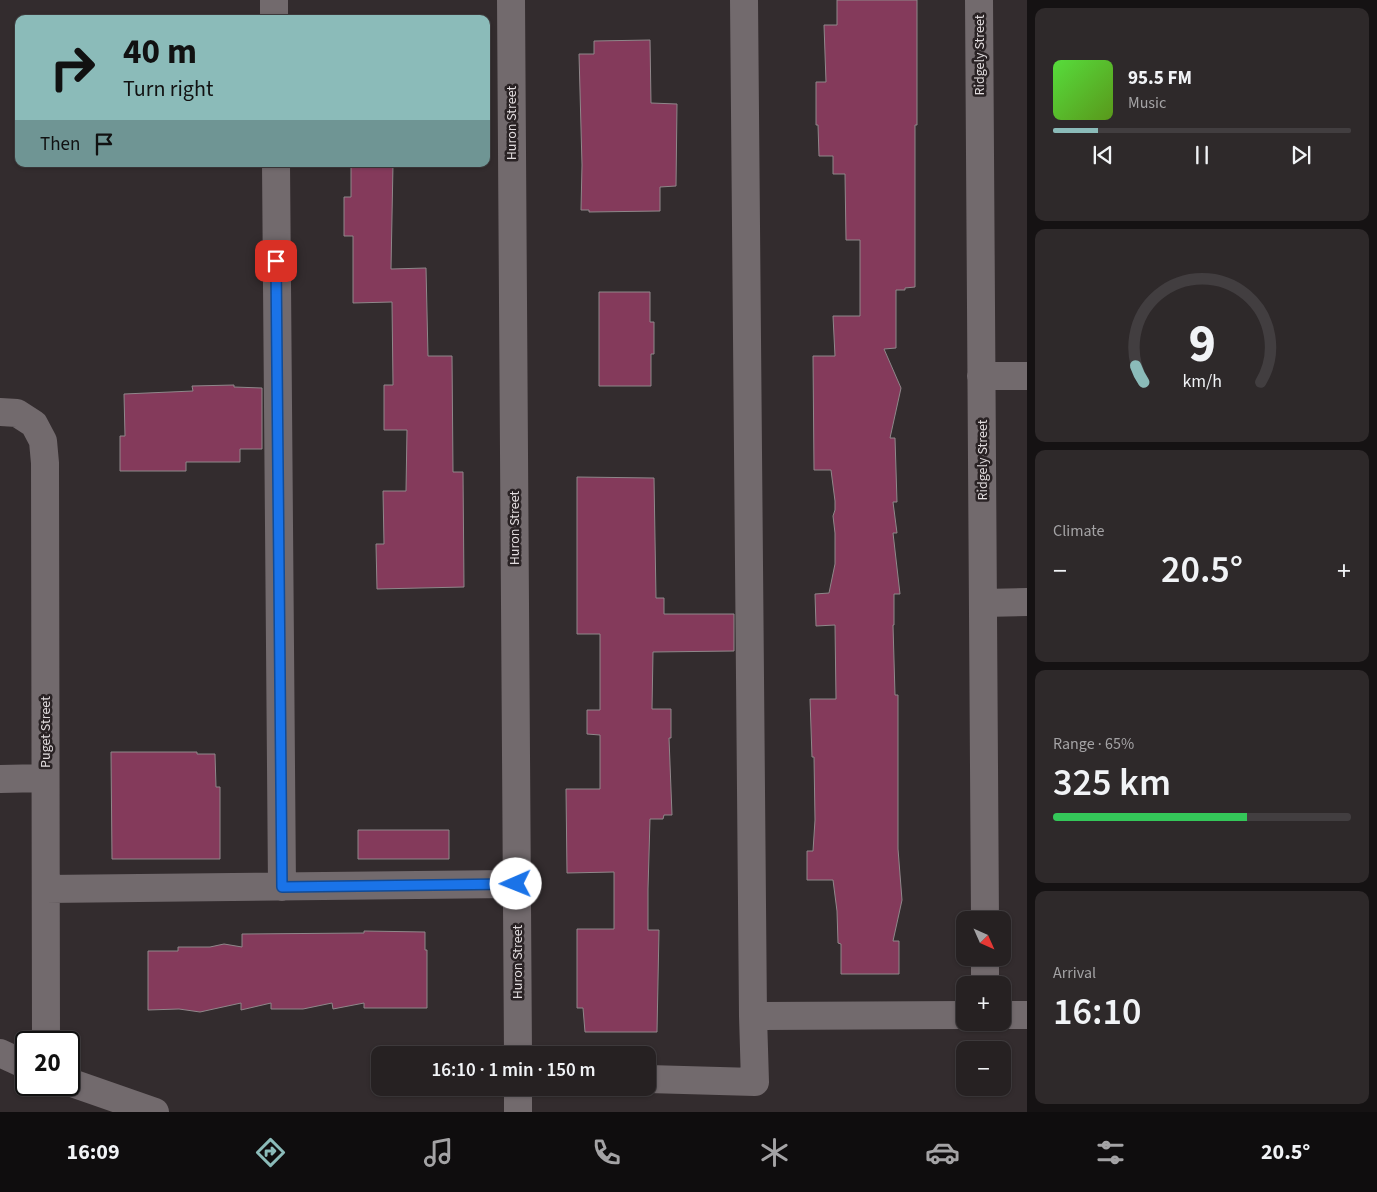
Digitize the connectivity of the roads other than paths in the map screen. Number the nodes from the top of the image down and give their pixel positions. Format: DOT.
graph roads {
  1 [pos="274,0"];
  2 [pos="511,0"];
  3 [pos="744,0"];
  4 [pos="979,0"];
  5 [pos="274,15"];
  6 [pos="276,167"];
  7 [pos="981,376"];
  8 [pos="1027,376"];
  9 [pos="0,412"];
  10 [pos="983,602"];
  11 [pos="1027,602"];
  12 [pos="45,778"];
  13 [pos="0,779"];
  14 [pos="516,884"];
  15 [pos="282,887"];
  16 [pos="46,889"];
  17 [pos="985,911"];
  18 [pos="956,1015"];
  19 [pos="1011,1015"];
  20 [pos="1027,1015"];
  21 [pos="753,1016"];
  22 [pos="46,1031"];
  23 [pos="518,1046"];
  24 [pos="0,1053"];
  25 [pos="15,1060"];
  26 [pos="656,1079"];
  27 [pos="80,1086"];
  28 [pos="518,1096"];
  29 [pos="155,1112"];
  30 [pos="518,1112"];
  1 -- 5 [label="street"];
  2 -- 14 [label="street, Huron Street"];
  3 -- 21 [label="street"];
  4 -- 7 [label="street, Ridgely Street"];
  6 -- 15 [label="street"];
  7 -- 8 [label="street"];
  7 -- 10 [label="street, Ridgely Street"];
  9 -- 12 [label="street, Puget Street"];
  10 -- 11 [label="street"];
  10 -- 17 [label="street, Ridgely Street"];
  12 -- 13 [label="street"];
  12 -- 16 [label="street, Puget Street"];
  14 -- 15 [label="street"];
  14 -- 23 [label="street, Huron Street"];
  15 -- 16 [label="street"];
  16 -- 22 [label="street, Puget Street"];
  18 -- 21 [label="street"];
  19 -- 20 [label="street"];
  21 -- 26 [label="street"];
  24 -- 25 [label="street"];
  27 -- 29 [label="street"];
  28 -- 30 [label="street"];
}
